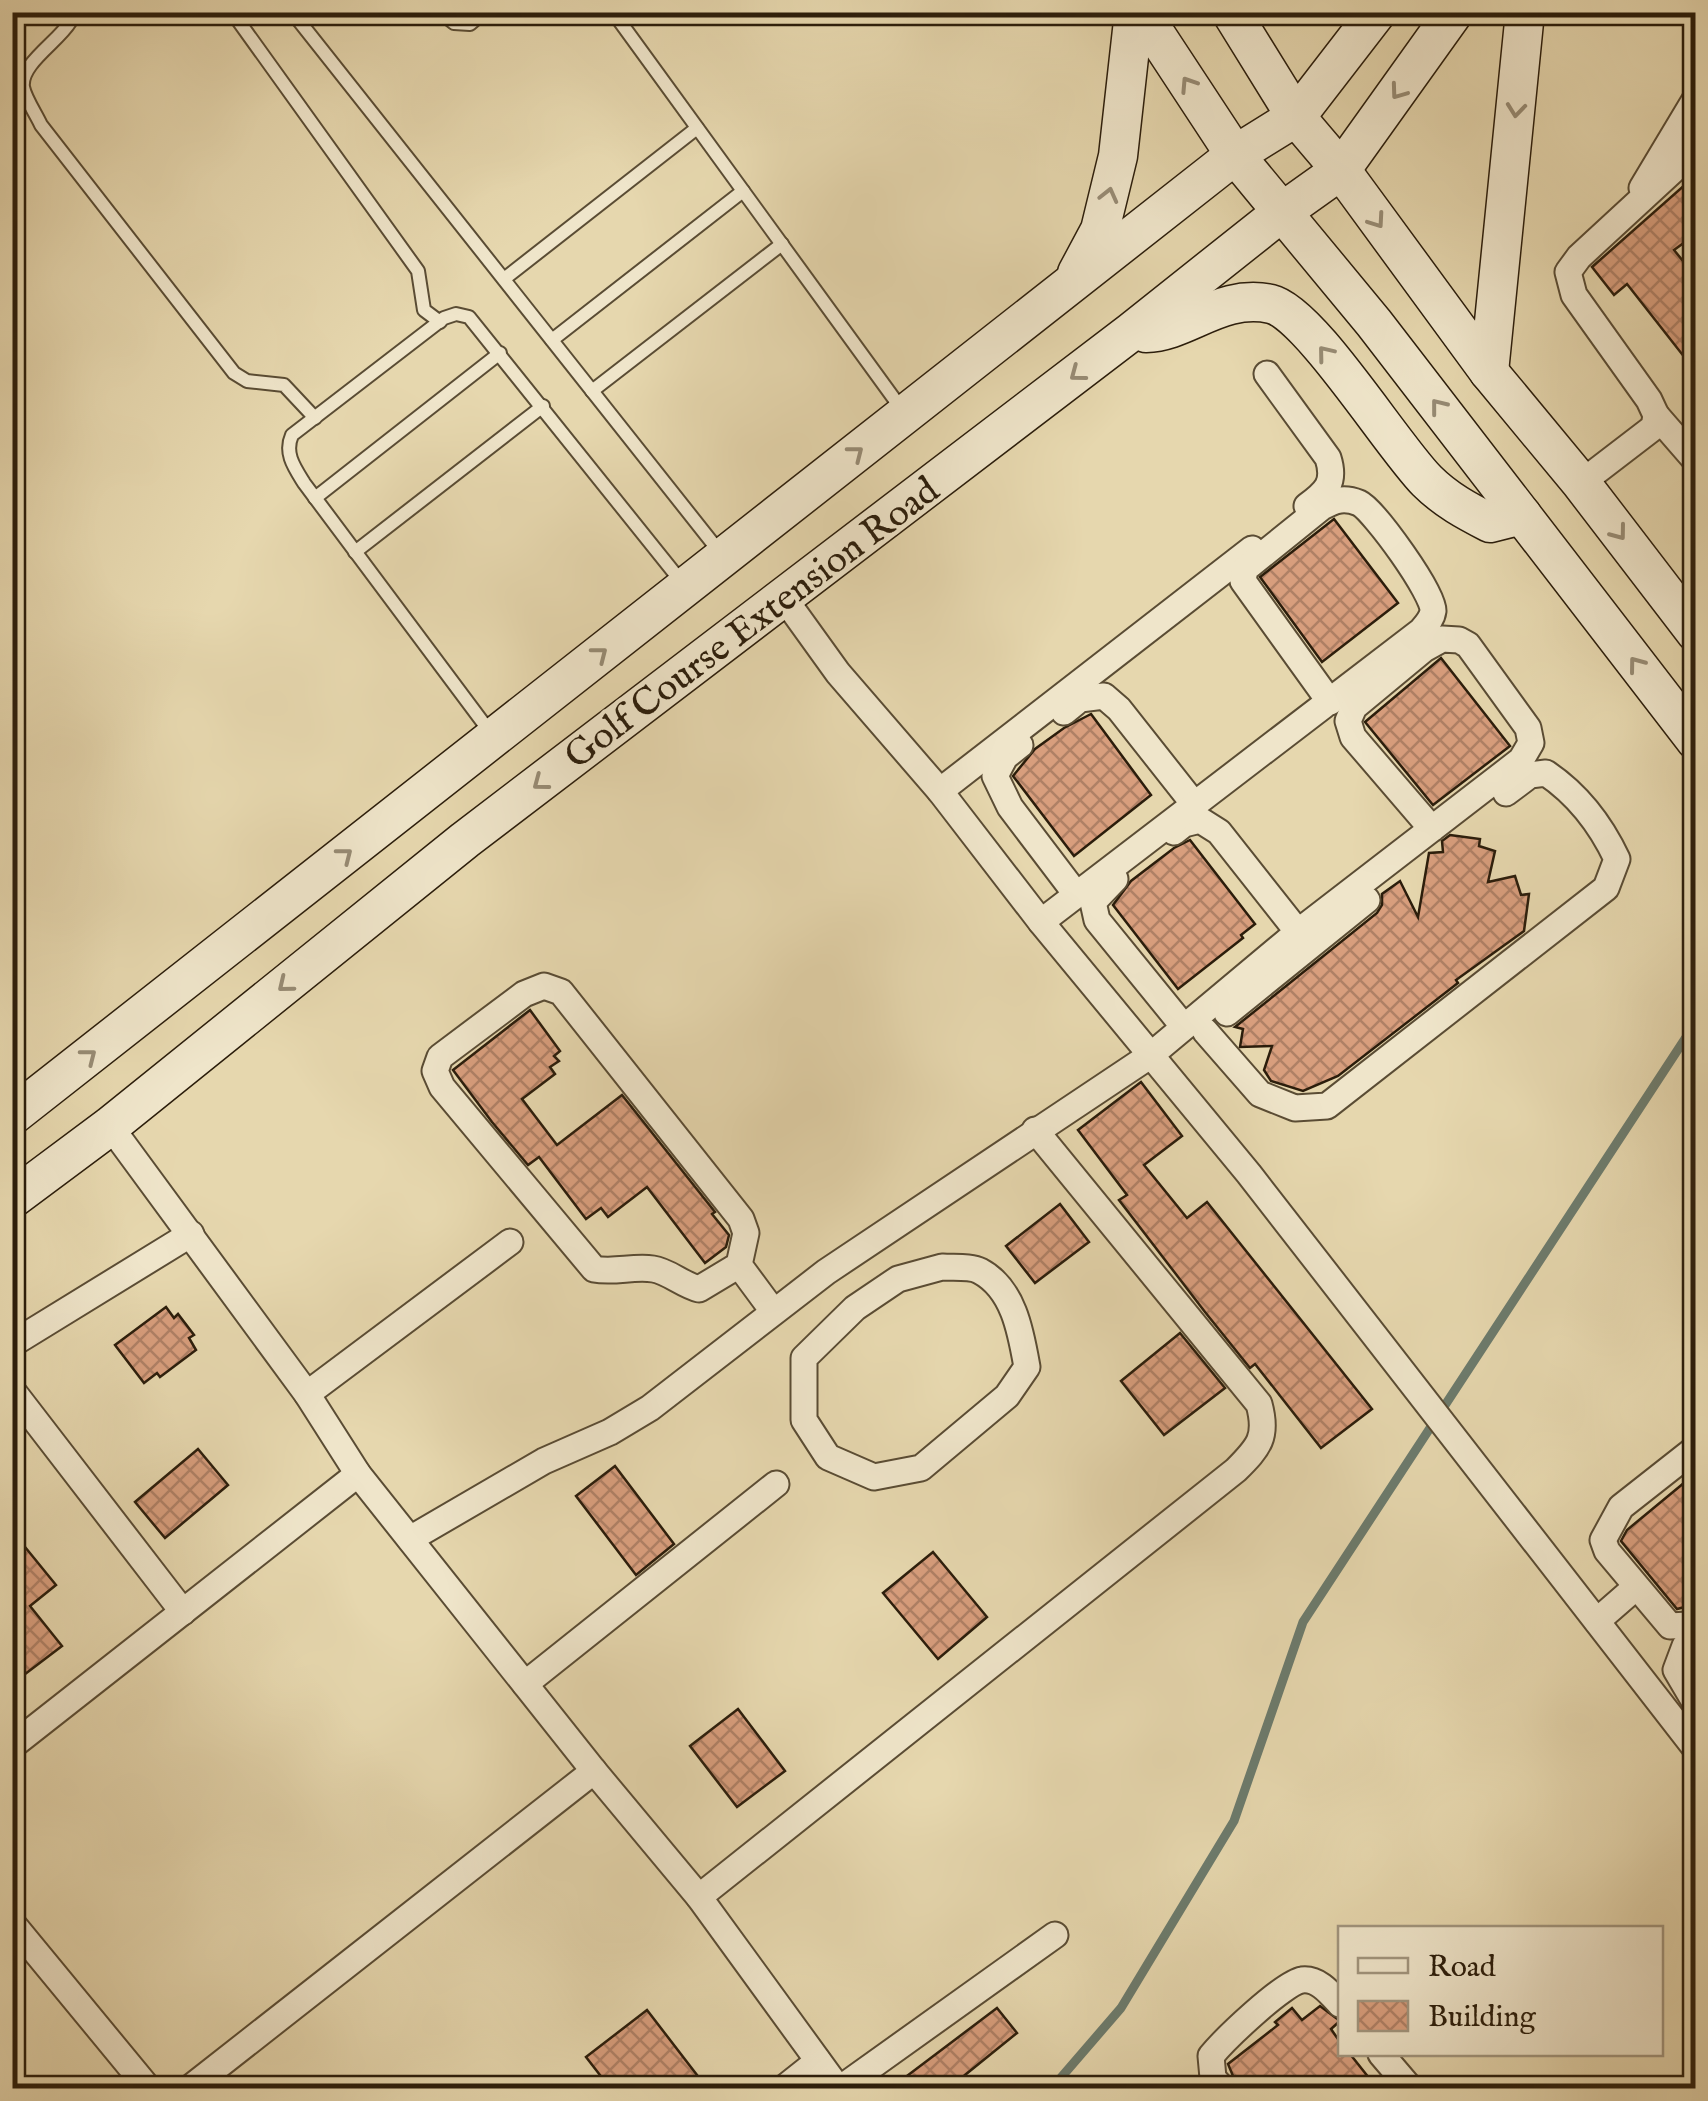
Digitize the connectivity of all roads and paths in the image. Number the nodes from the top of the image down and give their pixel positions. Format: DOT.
graph roads {
  1 [pos="66,12"];
  2 [pos="232,12"];
  3 [pos="292,12"];
  4 [pos="440,12"];
  5 [pos="484,12"];
  6 [pos="613,12"];
  7 [pos="1138,12"];
  8 [pos="1231,12"];
  9 [pos="1377,12"];
  10 [pos="1454,12"];
  11 [pos="1525,12"];
  12 [pos="1696,98"];
  13 [pos="1296,116"];
  14 [pos="697,128"];
  15 [pos="1696,149"];
  16 [pos="1235,155"];
  17 [pos="1340,170"];
  18 [pos="743,191"];
  19 [pos="1282,212"];
  20 [pos="1627,214"];
  21 [pos="782,244"];
  22 [pos="504,279"];
  23 [pos="1071,284"];
  24 [pos="440,322"];
  25 [pos="1132,332"];
  26 [pos="552,340"];
  27 [pos="500,353"];
  28 [pos="1490,372"];
  29 [pos="1267,374"];
  30 [pos="592,391"];
  31 [pos="542,406"];
  32 [pos="906,414"];
  33 [pos="1656,416"];
  34 [pos="314,418"];
  35 [pos="1696,461"];
  36 [pos="1581,483"];
  37 [pos="315,498"];
  38 [pos="1522,515"];
  39 [pos="355,552"];
  40 [pos="724,557"];
  41 [pos="686,587"];
  42 [pos="784,598"];
  43 [pos="1696,633"];
  44 [pos="1330,702"];
  45 [pos="494,738"];
  46 [pos="1696,741"];
  47 [pos="940,791"];
  48 [pos="1194,804"];
  49 [pos="1432,829"];
  50 [pos="1076,894"];
  51 [pos="1041,922"];
  52 [pos="1298,932"];
  53 [pos="1194,1029"];
  54 [pos="1156,1061"];
  55 [pos="12,1116"];
  56 [pos="110,1126"];
  57 [pos="1036,1130"];
  58 [pos="12,1199"];
  59 [pos="191,1234"];
  60 [pos="510,1242"];
  61 [pos="738,1265"];
  62 [pos="826,1272"];
  63 [pos="856,1308"];
  64 [pos="773,1310"];
  65 [pos="12,1344"];
  66 [pos="12,1390"];
  67 [pos="307,1394"];
  68 [pos="1696,1448"];
  69 [pos="358,1474"];
  70 [pos="776,1484"];
  71 [pos="410,1540"];
  72 [pos="1636,1587"];
  73 [pos="183,1612"];
  74 [pos="1597,1620"];
  75 [pos="1696,1620"];
  76 [pos="1696,1638"];
  77 [pos="524,1684"];
  78 [pos="1696,1704"];
  79 [pos="12,1746"];
  80 [pos="1696,1749"];
  81 [pos="594,1772"];
  82 [pos="699,1896"];
  83 [pos="12,1923"];
  84 [pos="1056,1935"];
  85 [pos="1338,2002"];
  86 [pos="1383,2056"];
  87 [pos="818,2062"];
  88 [pos="148,2088"];
  89 [pos="190,2088"];
  90 [pos="784,2088"];
  91 [pos="840,2088"];
  92 [pos="1222,2088"];
  93 [pos="1410,2088"];
  1 -- 34 [label="lane"];
  2 -- 24 [label="lane"];
  3 -- 22 [label="lane"];
  4 -- 5 [label="lane"];
  6 -- 14 [label="lane"];
  16 -- 7 [label="main road, one-way"];
  23 -- 7 [label="main road, one-way"];
  8 -- 13 [label="main road"];
  9 -- 13 [label="main road, Golf Course Extension Road"];
  10 -- 17 [label="main road, Golf Course Extension Road, one-way"];
  11 -- 28 [label="main road, one-way"];
  12 -- 20 [label="street"];
  13 -- 16 [label="main road, Golf Course Extension Road"];
  13 -- 17 [label="main road"];
  14 -- 18 [label="lane"];
  14 -- 22 [label="lane"];
  15 -- 20 [label="street"];
  16 -- 19 [label="main road"];
  16 -- 23 [label="main road, Golf Course Extension Road"];
  17 -- 19 [label="main road, Golf Course Extension Road"];
  17 -- 28 [label="main road, one-way"];
  18 -- 21 [label="lane"];
  18 -- 26 [label="lane"];
  19 -- 25 [label="main road, Golf Course Extension Road"];
  38 -- 19 [label="main road, one-way"];
  20 -- 33 [label="street"];
  21 -- 30 [label="lane"];
  21 -- 32 [label="lane"];
  22 -- 26 [label="lane"];
  23 -- 32 [label="main road, Golf Course Extension Road"];
  24 -- 27 [label="lane"];
  24 -- 34 [label="lane"];
  38 -- 25 [label="main road, one-way"];
  25 -- 42 [label="main road, Golf Course Extension Road, one-way"];
  26 -- 30 [label="lane"];
  27 -- 31 [label="lane"];
  27 -- 37 [label="lane"];
  28 -- 36 [label="main road"];
  29 -- 47 [label="street"];
  30 -- 40 [label="lane"];
  31 -- 39 [label="lane"];
  31 -- 41 [label="lane"];
  40 -- 32 [label="main road, Golf Course Extension Road, one-way"];
  33 -- 35 [label="street"];
  33 -- 36 [label="street"];
  34 -- 37 [label="lane"];
  36 -- 43 [label="main road, one-way"];
  37 -- 39 [label="lane"];
  46 -- 38 [label="main road, one-way"];
  39 -- 45 [label="lane"];
  40 -- 41 [label="main road, Golf Course Extension Road"];
  45 -- 41 [label="main road, Golf Course Extension Road, one-way"];
  42 -- 47 [label="street"];
  42 -- 56 [label="main road, Golf Course Extension Road, one-way"];
  44 -- 44 [label="street"];
  44 -- 48 [label="street"];
  55 -- 45 [label="main road, Golf Course Extension Road, one-way"];
  47 -- 51 [label="street"];
  48 -- 50 [label="street"];
  48 -- 50 [label="street"];
  49 -- 49 [label="street"];
  49 -- 52 [label="street"];
  50 -- 51 [label="street"];
  51 -- 54 [label="street"];
  52 -- 53 [label="street"];
  52 -- 53 [label="street"];
  53 -- 53 [label="street"];
  53 -- 54 [label="street"];
  54 -- 57 [label="street"];
  54 -- 74 [label="street"];
  56 -- 58 [label="main road, Golf Course Extension Road"];
  56 -- 59 [label="street"];
  57 -- 62 [label="street"];
  57 -- 82 [label="street"];
  59 -- 65 [label="street"];
  59 -- 67 [label="street"];
  60 -- 67 [label="street"];
  61 -- 61 [label="street"];
  61 -- 64 [label="street"];
  62 -- 63 [label="street"];
  62 -- 64 [label="street"];
  63 -- 63 [label="street"];
  64 -- 71 [label="street"];
  66 -- 73 [label="street"];
  67 -- 69 [label="street"];
  68 -- 72 [label="street"];
  69 -- 71 [label="street"];
  69 -- 73 [label="street"];
  70 -- 77 [label="street"];
  71 -- 77 [label="street"];
  72 -- 74 [label="street"];
  72 -- 75 [label="street"];
  73 -- 79 [label="street"];
  74 -- 80 [label="street"];
  76 -- 78 [label="street"];
  77 -- 81 [label="street"];
  81 -- 82 [label="street"];
  81 -- 89 [label="street"];
  82 -- 87 [label="street"];
  83 -- 88 [label="street"];
  84 -- 91 [label="street"];
  85 -- 92 [label="street"];
  86 -- 93 [label="street"];
  87 -- 90 [label="street"];
  87 -- 91 [label="street"];
}
